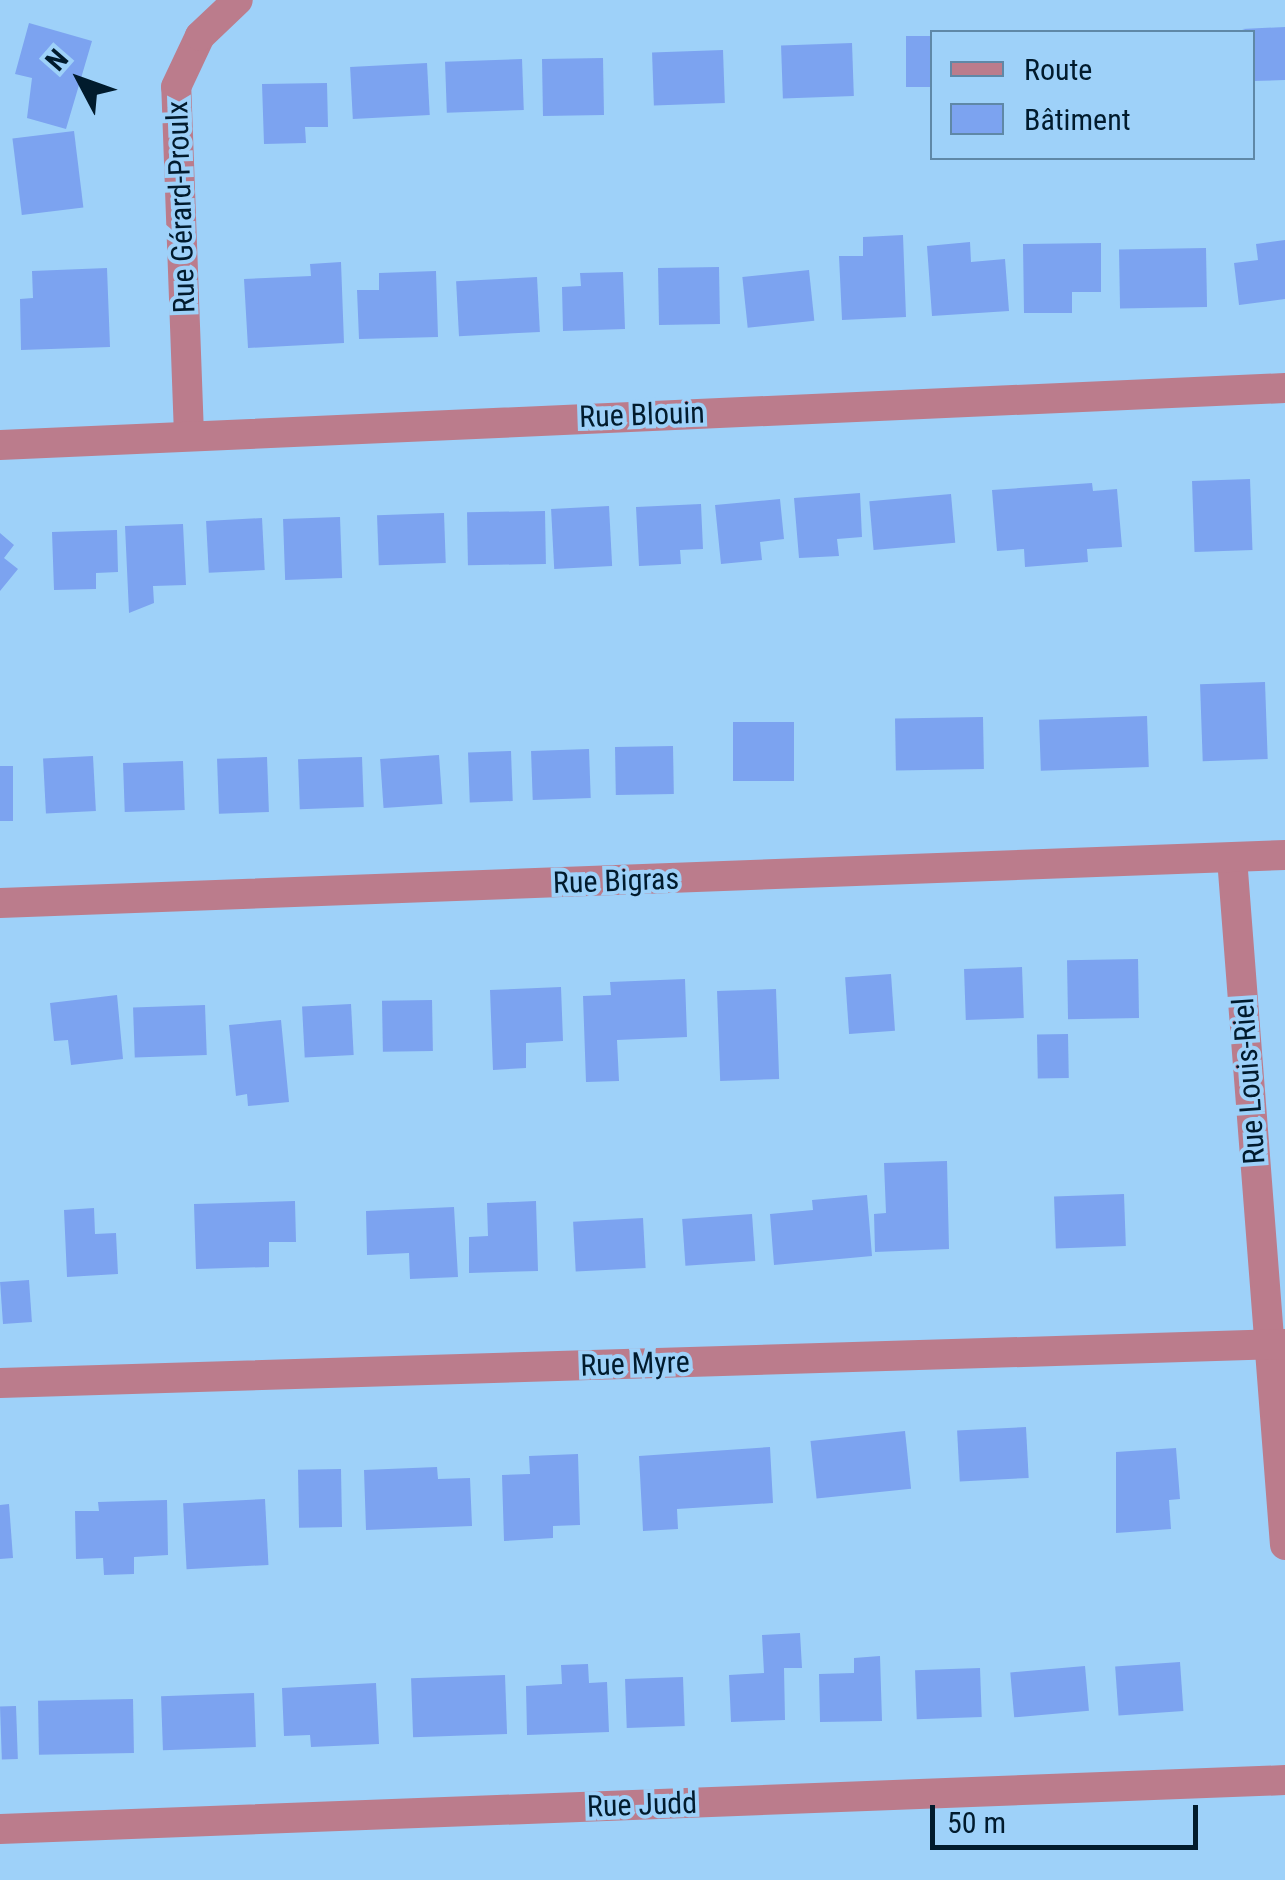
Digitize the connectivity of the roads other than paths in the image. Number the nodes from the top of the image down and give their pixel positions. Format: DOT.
graph roads {
  1 [pos="238,0"];
  2 [pos="1285,388"];
  3 [pos="188,435"];
  4 [pos="0,446"];
  5 [pos="1285,856"];
  6 [pos="1232,858"];
  7 [pos="0,904"];
  8 [pos="1277,1345"];
  9 [pos="0,1383"];
  10 [pos="1285,1544"];
  11 [pos="1285,1780"];
  12 [pos="0,1829"];
  1 -- 3 [label="street, Rue Gérard-Proulx"];
  2 -- 3 [label="street, Rue Blouin"];
  3 -- 4 [label="street, Rue Blouin"];
  5 -- 6 [label="street, Rue Bigras"];
  6 -- 7 [label="street, Rue Bigras"];
  6 -- 8 [label="street, Rue Louis-Riel"];
  8 -- 9 [label="street, Rue Myre"];
  8 -- 10 [label="street, Rue Louis-Riel"];
  11 -- 12 [label="street, Rue Judd"];
}
